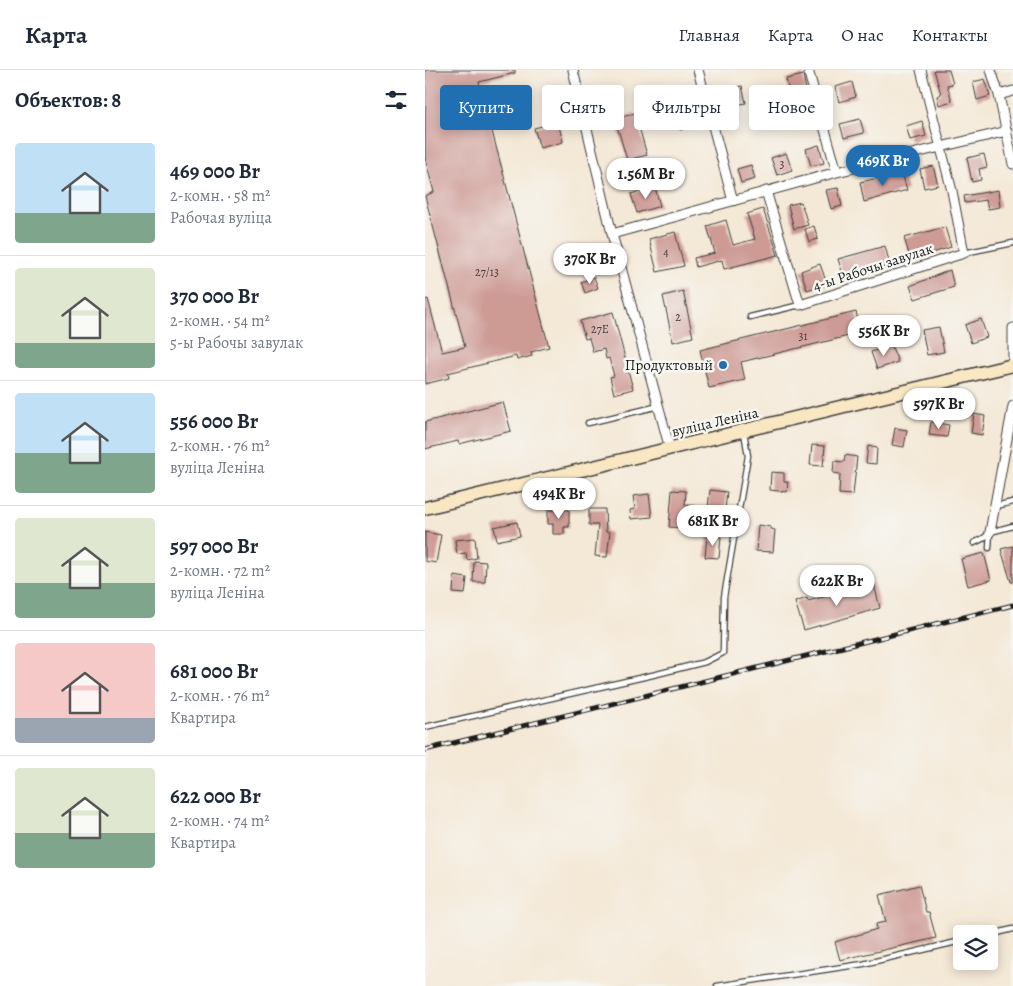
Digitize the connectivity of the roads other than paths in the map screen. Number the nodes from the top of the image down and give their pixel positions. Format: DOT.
graph roads {
  1 [pos="573,70"];
  2 [pos="698,70"];
  3 [pos="808,70"];
  4 [pos="921,70"];
  5 [pos="991,70"];
  6 [pos="1013,91"];
  7 [pos="999,95"];
  8 [pos="1007,131"];
  9 [pos="940,148"];
  10 [pos="1013,164"];
  11 [pos="837,172"];
  12 [pos="766,191"];
  13 [pos="733,201"];
  14 [pos="612,234"];
  15 [pos="1013,243"];
  16 [pos="964,253"];
  17 [pos="800,305"];
  18 [pos="750,317"];
  19 [pos="1013,328"];
  20 [pos="1013,357"];
  21 [pos="1013,365"];
  22 [pos="659,406"];
  23 [pos="1013,406"];
  24 [pos="588,424"];
  25 [pos="744,432"];
  26 [pos="670,449"];
  27 [pos="1013,502"];
  28 [pos="995,506"];
  29 [pos="425,508"];
  30 [pos="1013,526"];
  31 [pos="990,532"];
  32 [pos="974,544"];
  33 [pos="989,548"];
  34 [pos="425,727"];
  35 [pos="1013,930"];
  36 [pos="998,933"];
  37 [pos="953,943"];
  38 [pos="717,986"];
  1 -- 14 [label="street"];
  2 -- 13 [label="street"];
  3 -- 11 [label="street"];
  4 -- 9 [label="street"];
  5 -- 7 [label="street"];
  6 -- 7 [label="street"];
  7 -- 8 [label="street"];
  8 -- 9 [label="street"];
  8 -- 10 [label="street"];
  9 -- 11 [label="street"];
  9 -- 16 [label="street"];
  11 -- 12 [label="street"];
  12 -- 13 [label="street"];
  12 -- 17 [label="street, 4-ы Рабочы завулак"];
  13 -- 14 [label="street"];
  14 -- 22 [label="street"];
  15 -- 16 [label="lane"];
  16 -- 17 [label="street, 4-ы Рабочы завулак"];
  17 -- 18 [label="lane"];
  19 -- 20 [label="street"];
  21 -- 25 [label="main road, вуліца Леніна"];
  22 -- 24 [label="lane"];
  22 -- 26 [label="street"];
  23 -- 28 [label="street"];
  25 -- 26 [label="main road, вуліца Леніна"];
  25 -- 34 [label="lane"];
  26 -- 29 [label="main road, вуліца Леніна"];
  27 -- 28 [label="lane"];
  28 -- 31 [label="street"];
  30 -- 31 [label="lane"];
  31 -- 32 [label="lane"];
  31 -- 33 [label="lane"];
  35 -- 36 [label="lane"];
  37 -- 38 [label="lane"];
}
